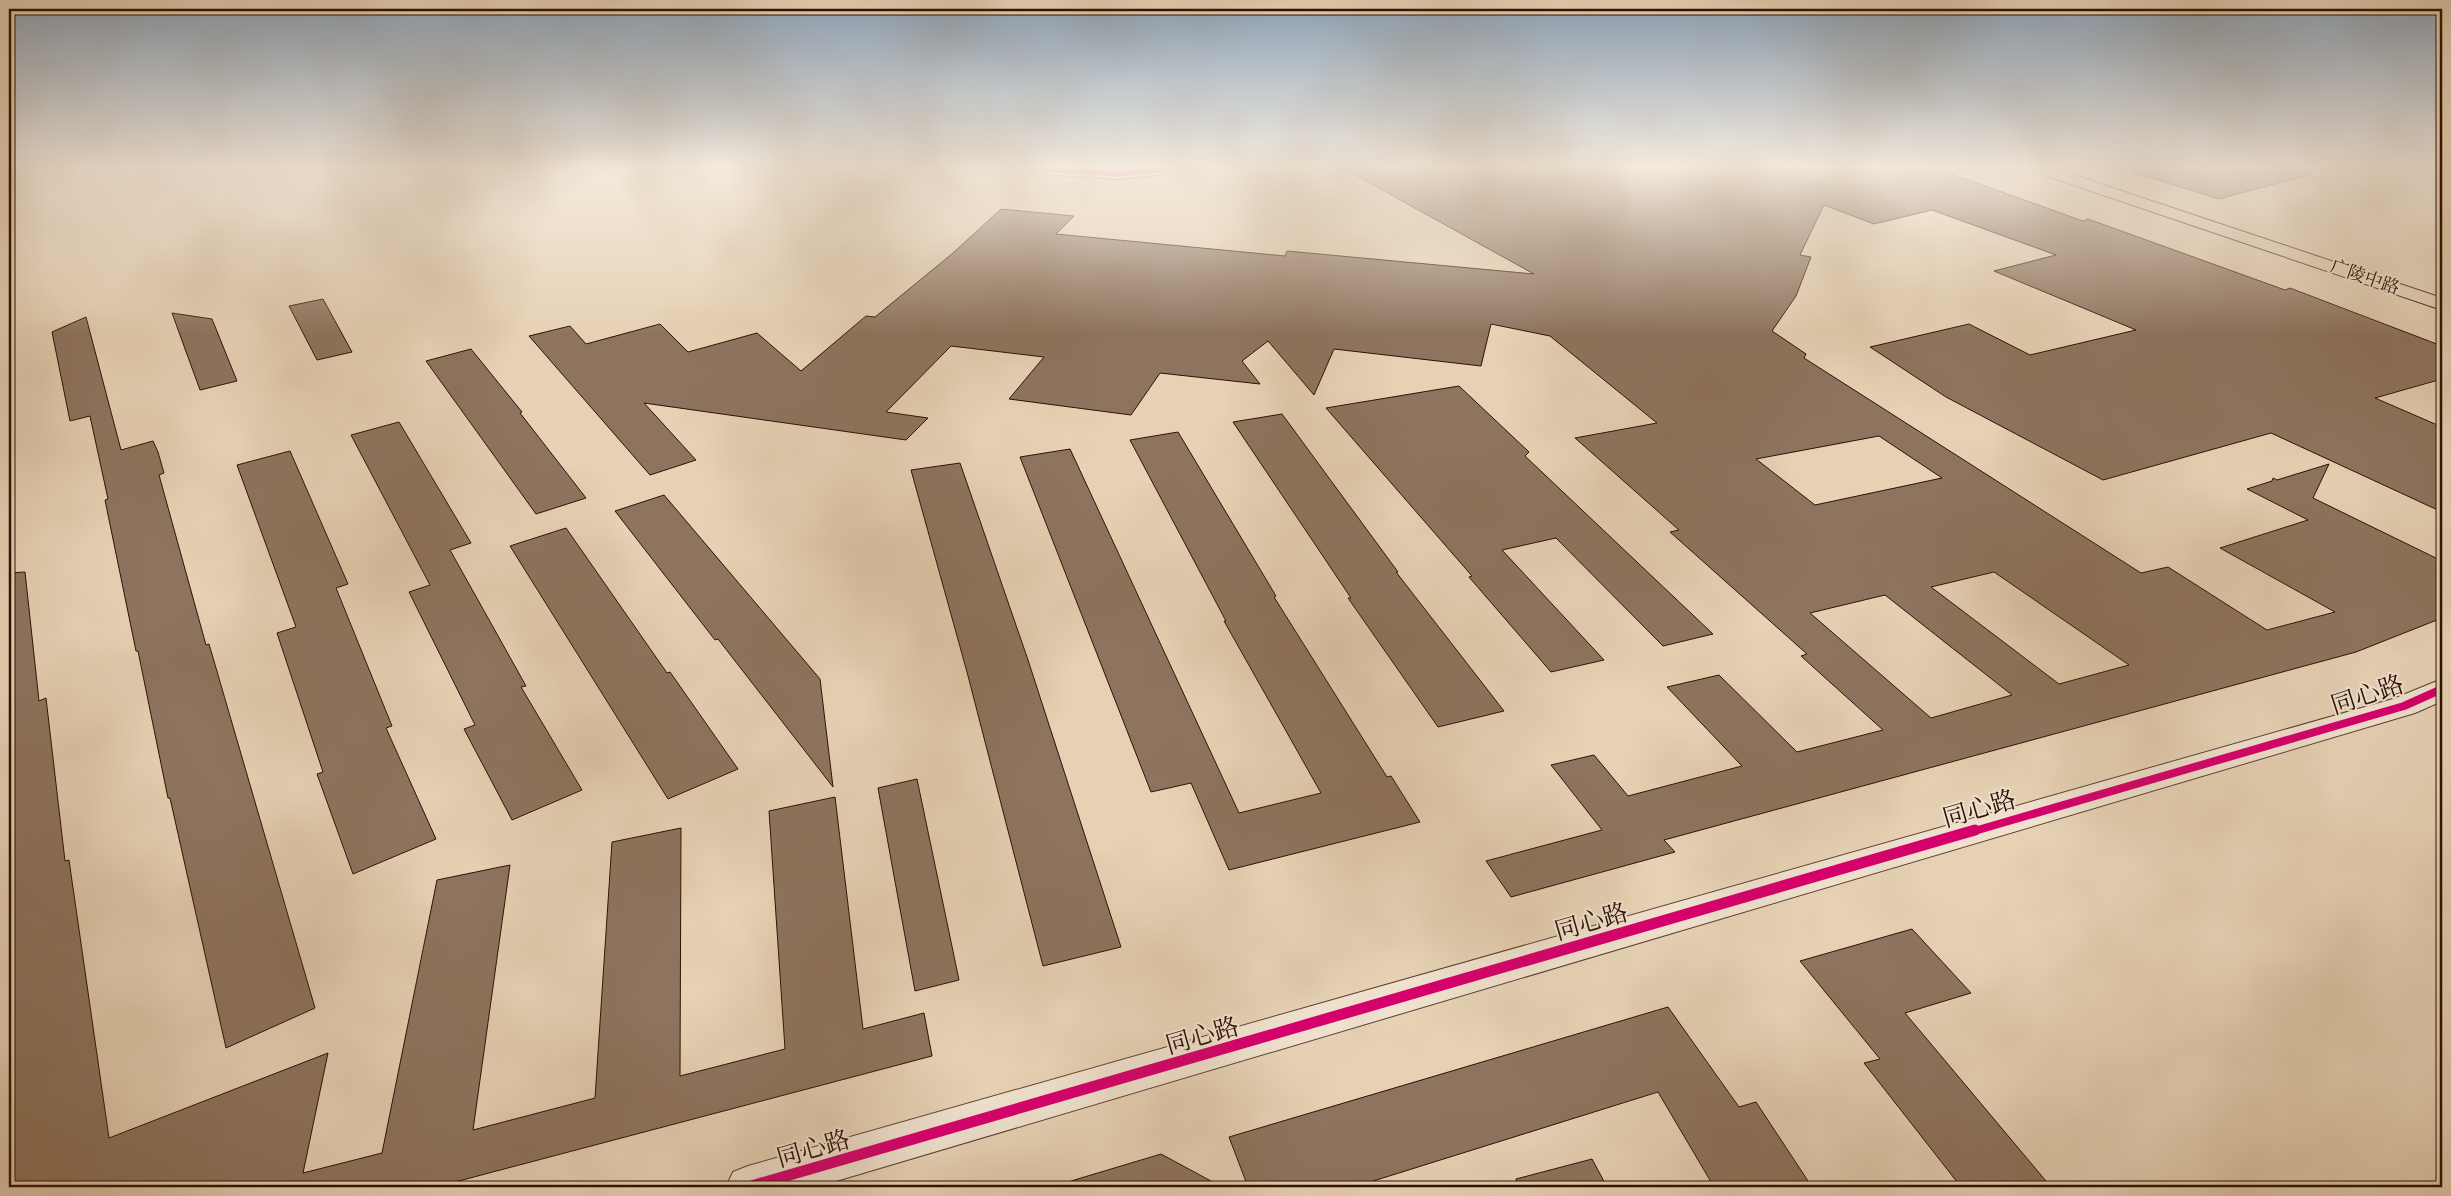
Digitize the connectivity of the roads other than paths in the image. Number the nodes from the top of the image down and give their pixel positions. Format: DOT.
graph roads {
  1 [pos="2197,222"];
  2 [pos="2442,304"];
  3 [pos="2442,689"];
  4 [pos="748,1187"];
  1 -- 2 [label="main road, 广陵中路"];
  3 -- 4 [label="street, 同心路"];
}
